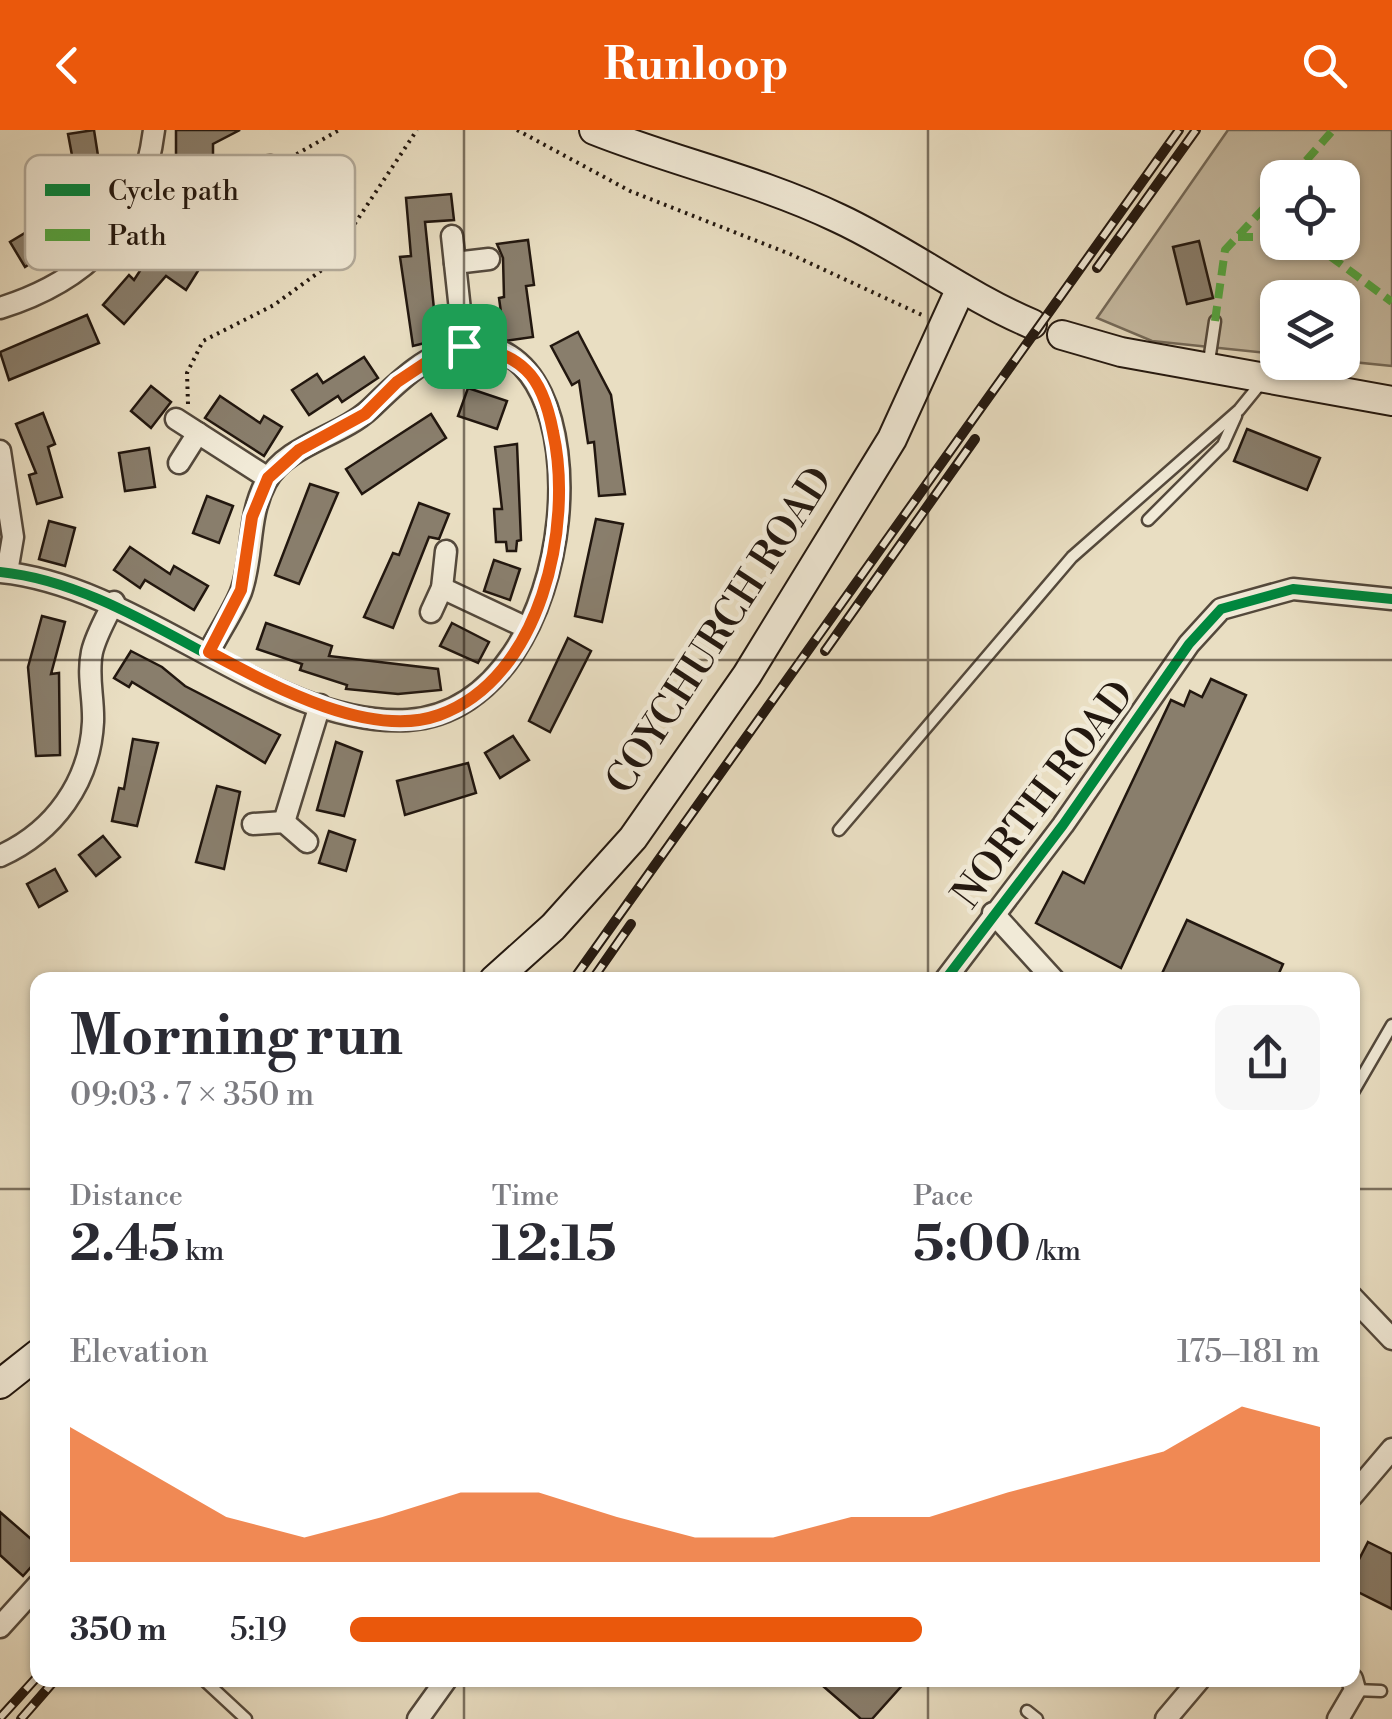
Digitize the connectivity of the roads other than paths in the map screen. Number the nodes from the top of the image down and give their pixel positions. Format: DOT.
graph roads {
  1 [pos="154,130"];
  2 [pos="594,130"];
  3 [pos="151,155"];
  4 [pos="452,236"];
  5 [pos="490,259"];
  6 [pos="455,264"];
  7 [pos="80,270"];
  8 [pos="961,288"];
  9 [pos="0,308"];
  10 [pos="1215,321"];
  11 [pos="1032,324"];
  12 [pos="1062,335"];
  13 [pos="464,346"];
  14 [pos="1208,368"];
  15 [pos="1260,377"];
  16 [pos="1263,380"];
  17 [pos="1276,380"];
  18 [pos="1392,401"];
  19 [pos="1239,410"];
  20 [pos="1,457"];
  21 [pos="179,463"];
  22 [pos="268,478"];
  23 [pos="1148,520"];
  24 [pos="446,551"];
  25 [pos="3,572"];
  26 [pos="442,588"];
  27 [pos="1392,599"];
  28 [pos="114,602"];
  29 [pos="431,612"];
  30 [pos="526,628"];
  31 [pos="209,652"];
  32 [pos="320,705"];
  33 [pos="284,822"];
  34 [pos="252,824"];
  35 [pos="839,830"];
  36 [pos="306,842"];
  37 [pos="0,856"];
  38 [pos="993,913"];
  39 [pos="503,972"];
  40 [pos="951,972"];
  41 [pos="1047,972"];
  42 [pos="1392,1025"];
  43 [pos="1360,1080"];
  44 [pos="1360,1305"];
  45 [pos="1391,1334"];
  46 [pos="30,1360"];
  47 [pos="0,1384"];
  48 [pos="1392,1449"];
  49 [pos="1360,1487"];
  50 [pos="30,1594"];
  51 [pos="0,1627"];
  52 [pos="212,1687"];
  53 [pos="441,1687"];
  54 [pos="1193,1687"];
  55 [pos="1353,1687"];
  56 [pos="1360,1687"];
  57 [pos="1380,1692"];
  58 [pos="246,1719"];
  59 [pos="418,1719"];
  60 [pos="1166,1719"];
  61 [pos="1338,1719"];
  1 -- 3 [label="street"];
  2 -- 8 [label="main road"];
  4 -- 6 [label="street"];
  5 -- 6 [label="street"];
  6 -- 13 [label="street"];
  7 -- 9 [label="street"];
  8 -- 11 [label="main road"];
  8 -- 39 [label="main road, COYCHURCH ROAD"];
  10 -- 14 [label="lane"];
  12 -- 14 [label="main road"];
  13 -- 22 [label="street"];
  13 -- 30 [label="street"];
  14 -- 15 [label="main road"];
  16 -- 19 [label="lane"];
  17 -- 18 [label="main road"];
  19 -- 23 [label="lane"];
  19 -- 35 [label="lane"];
  20 -- 25 [label="street"];
  21 -- 22 [label="street"];
  22 -- 31 [label="street"];
  24 -- 26 [label="street"];
  25 -- 28 [label="street"];
  26 -- 29 [label="street"];
  26 -- 30 [label="street"];
  27 -- 38 [label="street, NORTH ROAD"];
  28 -- 31 [label="street"];
  28 -- 37 [label="street"];
  30 -- 32 [label="street"];
  31 -- 32 [label="street"];
  32 -- 33 [label="street"];
  33 -- 34 [label="street"];
  33 -- 36 [label="street"];
  38 -- 40 [label="street, NORTH ROAD"];
  38 -- 41 [label="street"];
  42 -- 43 [label="lane"];
  44 -- 45 [label="street"];
  46 -- 47 [label="main road"];
  48 -- 49 [label="street"];
  50 -- 51 [label="street"];
  52 -- 58 [label="lane"];
  53 -- 59 [label="street"];
  54 -- 60 [label="street"];
  55 -- 61 [label="street"];
  56 -- 57 [label="lane"];
}
